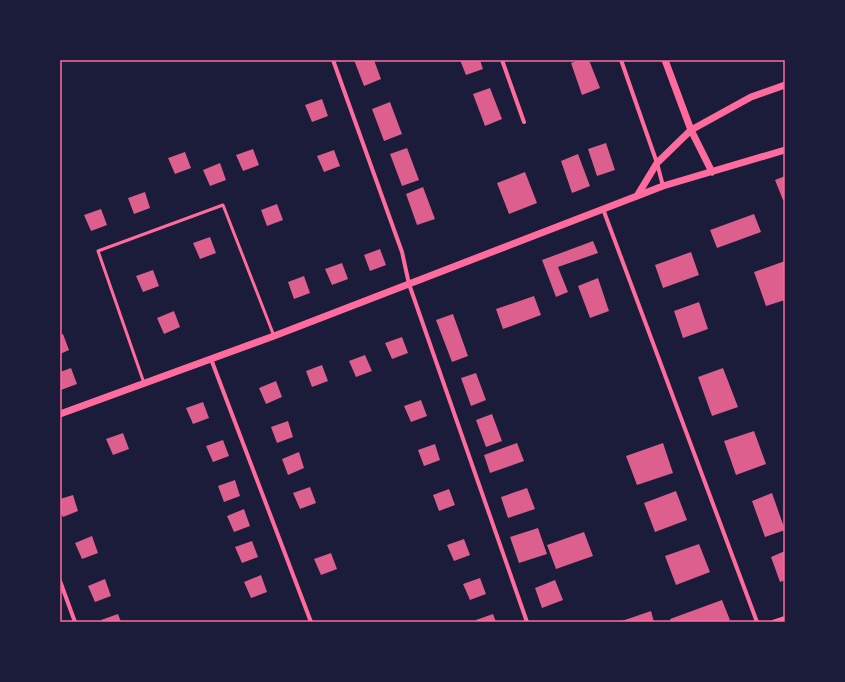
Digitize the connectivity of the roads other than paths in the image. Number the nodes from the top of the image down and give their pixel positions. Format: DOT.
graph roads {
  1 [pos="333,60"];
  2 [pos="502,60"];
  3 [pos="621,60"];
  4 [pos="665,60"];
  5 [pos="785,85"];
  6 [pos="524,122"];
  7 [pos="691,130"];
  8 [pos="785,150"];
  9 [pos="657,163"];
  10 [pos="712,172"];
  11 [pos="663,186"];
  12 [pos="637,196"];
  13 [pos="602,209"];
  14 [pos="409,284"];
  15 [pos="274,336"];
  16 [pos="211,357"];
  17 [pos="144,383"];
  18 [pos="60,414"];
  19 [pos="60,581"];
  20 [pos="785,618"];
  21 [pos="76,622"];
  22 [pos="311,622"];
  23 [pos="527,622"];
  24 [pos="757,622"];
  25 [pos="773,622"];
  1 -- 14 [label="street"];
  2 -- 6 [label="street"];
  3 -- 9 [label="street"];
  4 -- 7 [label="street"];
  5 -- 7 [label="street"];
  7 -- 9 [label="street"];
  7 -- 10 [label="street"];
  8 -- 10 [label="street"];
  9 -- 11 [label="street"];
  9 -- 12 [label="street"];
  10 -- 11 [label="street"];
  11 -- 12 [label="street"];
  12 -- 13 [label="street"];
  13 -- 14 [label="street"];
  13 -- 24 [label="street"];
  14 -- 15 [label="street"];
  14 -- 23 [label="street"];
  15 -- 16 [label="street"];
  15 -- 17 [label="lane"];
  16 -- 17 [label="street"];
  16 -- 22 [label="street"];
  17 -- 18 [label="street"];
  19 -- 21 [label="street"];
  20 -- 25 [label="street"];
}
